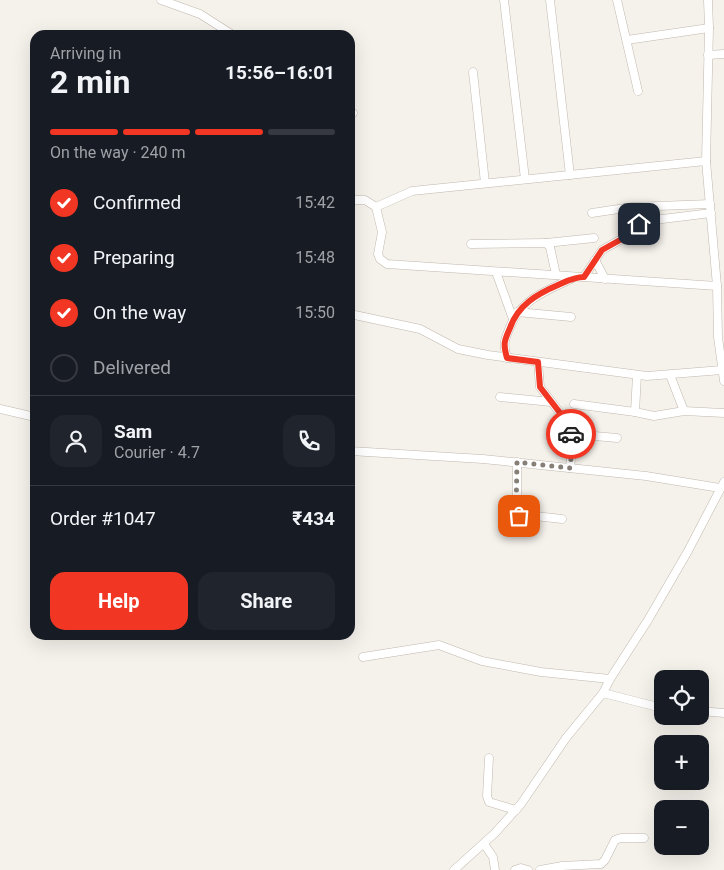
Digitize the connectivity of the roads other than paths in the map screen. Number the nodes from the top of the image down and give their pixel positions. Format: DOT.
graph roads {
  1 [pos="161,0"];
  2 [pos="504,0"];
  3 [pos="550,0"];
  4 [pos="616,0"];
  5 [pos="708,0"];
  6 [pos="709,28"];
  7 [pos="225,30"];
  8 [pos="627,40"];
  9 [pos="724,54"];
  10 [pos="708,55"];
  11 [pos="473,72"];
  12 [pos="638,91"];
  13 [pos="706,161"];
  14 [pos="570,175"];
  15 [pos="525,180"];
  16 [pos="485,183"];
  17 [pos="355,200"];
  18 [pos="710,204"];
  19 [pos="376,207"];
  20 [pos="592,213"];
  21 [pos="711,213"];
  22 [pos="594,238"];
  23 [pos="546,242"];
  24 [pos="471,244"];
  25 [pos="595,260"];
  26 [pos="496,272"];
  27 [pos="556,276"];
  28 [pos="580,277"];
  29 [pos="605,279"];
  30 [pos="717,286"];
  31 [pos="355,315"];
  32 [pos="515,315"];
  33 [pos="571,317"];
  34 [pos="503,344"];
  35 [pos="488,355"];
  36 [pos="507,358"];
  37 [pos="538,362"];
  38 [pos="722,370"];
  39 [pos="637,375"];
  40 [pos="670,375"];
  41 [pos="724,381"];
  42 [pos="500,397"];
  43 [pos="551,402"];
  44 [pos="574,404"];
  45 [pos="0,409"];
  46 [pos="684,411"];
  47 [pos="635,412"];
  48 [pos="724,413"];
  49 [pos="30,416"];
  50 [pos="572,434"];
  51 [pos="617,438"];
  52 [pos="355,451"];
  53 [pos="517,462"];
  54 [pos="570,468"];
  55 [pos="722,485"];
  56 [pos="562,519"];
  57 [pos="363,657"];
  58 [pos="610,679"];
  59 [pos="603,694"];
  60 [pos="654,706"];
  61 [pos="709,712"];
  62 [pos="724,713"];
  63 [pos="489,758"];
  64 [pos="516,810"];
  65 [pos="644,838"];
  66 [pos="484,844"];
  67 [pos="454,870"];
  68 [pos="494,870"];
  69 [pos="515,870"];
  70 [pos="528,870"];
  71 [pos="540,870"];
  1 -- 7 [label="street"];
  2 -- 15 [label="street"];
  3 -- 14 [label="street"];
  4 -- 8 [label="street"];
  5 -- 6 [label="street"];
  6 -- 8 [label="street"];
  6 -- 10 [label="street"];
  8 -- 12 [label="street"];
  9 -- 10 [label="street"];
  10 -- 13 [label="street"];
  11 -- 16 [label="street"];
  13 -- 14 [label="street"];
  13 -- 18 [label="street"];
  14 -- 15 [label="street"];
  15 -- 16 [label="street"];
  16 -- 19 [label="street"];
  17 -- 19 [label="street"];
  18 -- 20 [label="street"];
  18 -- 21 [label="street"];
  19 -- 26 [label="street"];
  21 -- 25 [label="street"];
  21 -- 30 [label="street"];
  22 -- 23 [label="street"];
  23 -- 24 [label="street"];
  23 -- 27 [label="street"];
  25 -- 28 [label="street"];
  25 -- 29 [label="street"];
  26 -- 27 [label="street"];
  26 -- 32 [label="street"];
  27 -- 28 [label="street"];
  28 -- 29 [label="street"];
  28 -- 32 [label="street"];
  29 -- 30 [label="street"];
  30 -- 38 [label="street"];
  31 -- 35 [label="street"];
  32 -- 33 [label="street"];
  32 -- 34 [label="street"];
  34 -- 35 [label="street"];
  34 -- 36 [label="street"];
  35 -- 36 [label="street"];
  36 -- 37 [label="street"];
  37 -- 39 [label="street"];
  37 -- 43 [label="street"];
  38 -- 40 [label="street"];
  38 -- 41 [label="street"];
  39 -- 40 [label="street"];
  39 -- 47 [label="street"];
  40 -- 46 [label="street"];
  42 -- 43 [label="street"];
  43 -- 50 [label="street"];
  44 -- 47 [label="street"];
  45 -- 49 [label="street"];
  46 -- 47 [label="street"];
  46 -- 48 [label="street"];
  50 -- 51 [label="street"];
  50 -- 54 [label="street"];
  52 -- 53 [label="street"];
  53 -- 54 [label="street"];
  53 -- 56 [label="street"];
  54 -- 55 [label="street"];
  55 -- 58 [label="street"];
  57 -- 58 [label="street"];
  58 -- 59 [label="street"];
  59 -- 60 [label="street"];
  59 -- 64 [label="street"];
  61 -- 62 [label="street"];
  63 -- 64 [label="street"];
  64 -- 66 [label="street"];
  65 -- 71 [label="street"];
  66 -- 67 [label="street"];
  66 -- 68 [label="street"];
  69 -- 70 [label="street"];
}
